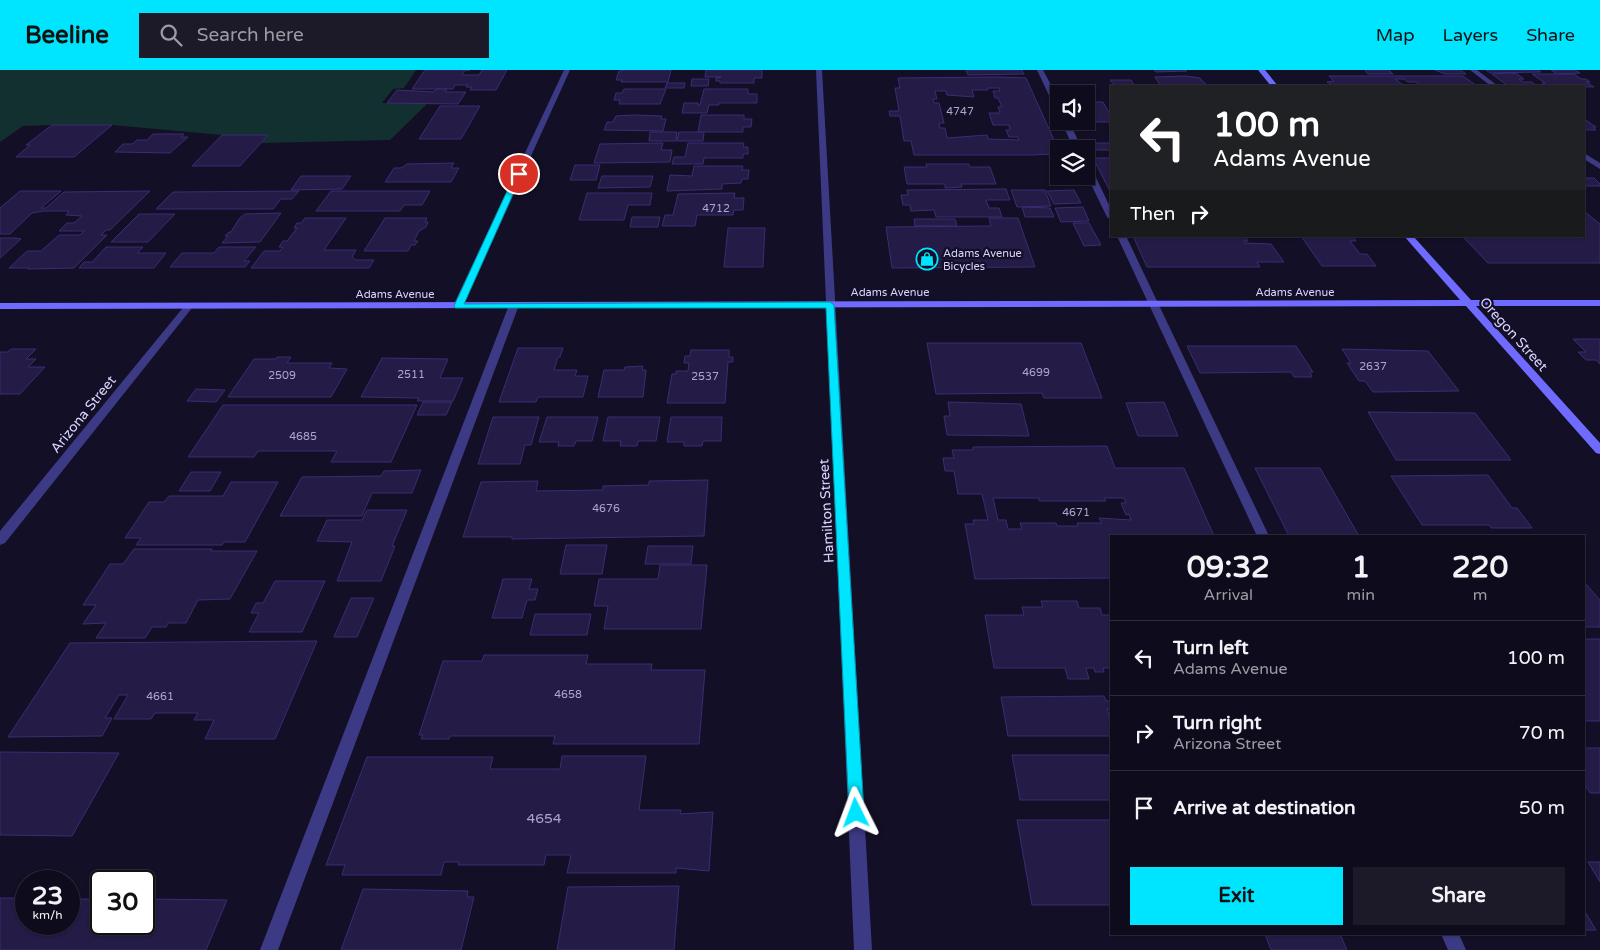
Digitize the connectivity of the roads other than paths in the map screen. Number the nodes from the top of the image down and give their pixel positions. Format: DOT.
graph roads {
  1 [pos="567,70"];
  2 [pos="819,70"];
  3 [pos="1040,70"];
  4 [pos="1260,70"];
  5 [pos="1473,70"];
  6 [pos="1274,85"];
  7 [pos="1493,85"];
  8 [pos="1050,90"];
  9 [pos="1585,156"];
  10 [pos="1600,167"];
  11 [pos="1095,184"];
  12 [pos="1110,215"];
  13 [pos="1121,237"];
  14 [pos="1409,237"];
  15 [pos="1600,303"];
  16 [pos="1468,304"];
  17 [pos="514,305"];
  18 [pos="830,305"];
  19 [pos="1154,305"];
  20 [pos="0,306"];
  21 [pos="189,306"];
  22 [pos="458,306"];
  23 [pos="1600,450"];
  24 [pos="1263,535"];
  25 [pos="0,540"];
  26 [pos="1450,935"];
  27 [pos="269,950"];
  28 [pos="863,950"];
  29 [pos="1457,950"];
  1 -- 22 [label="street"];
  2 -- 18 [label="street, Hamilton Street"];
  3 -- 8 [label="street"];
  4 -- 6 [label="main road"];
  5 -- 7 [label="street"];
  9 -- 10 [label="street"];
  11 -- 12 [label="street"];
  13 -- 19 [label="street"];
  14 -- 16 [label="main road, Oregon Street"];
  15 -- 16 [label="main road, Adams Avenue"];
  16 -- 19 [label="main road, Adams Avenue"];
  16 -- 23 [label="main road, Oregon Street"];
  17 -- 18 [label="main road, Adams Avenue"];
  17 -- 22 [label="main road, Adams Avenue"];
  17 -- 27 [label="street"];
  18 -- 19 [label="main road, Adams Avenue"];
  18 -- 28 [label="street, Hamilton Street"];
  19 -- 24 [label="street"];
  20 -- 21 [label="main road, Adams Avenue"];
  21 -- 22 [label="main road, Adams Avenue"];
  21 -- 25 [label="street, Arizona Street"];
  26 -- 29 [label="street"];
}
